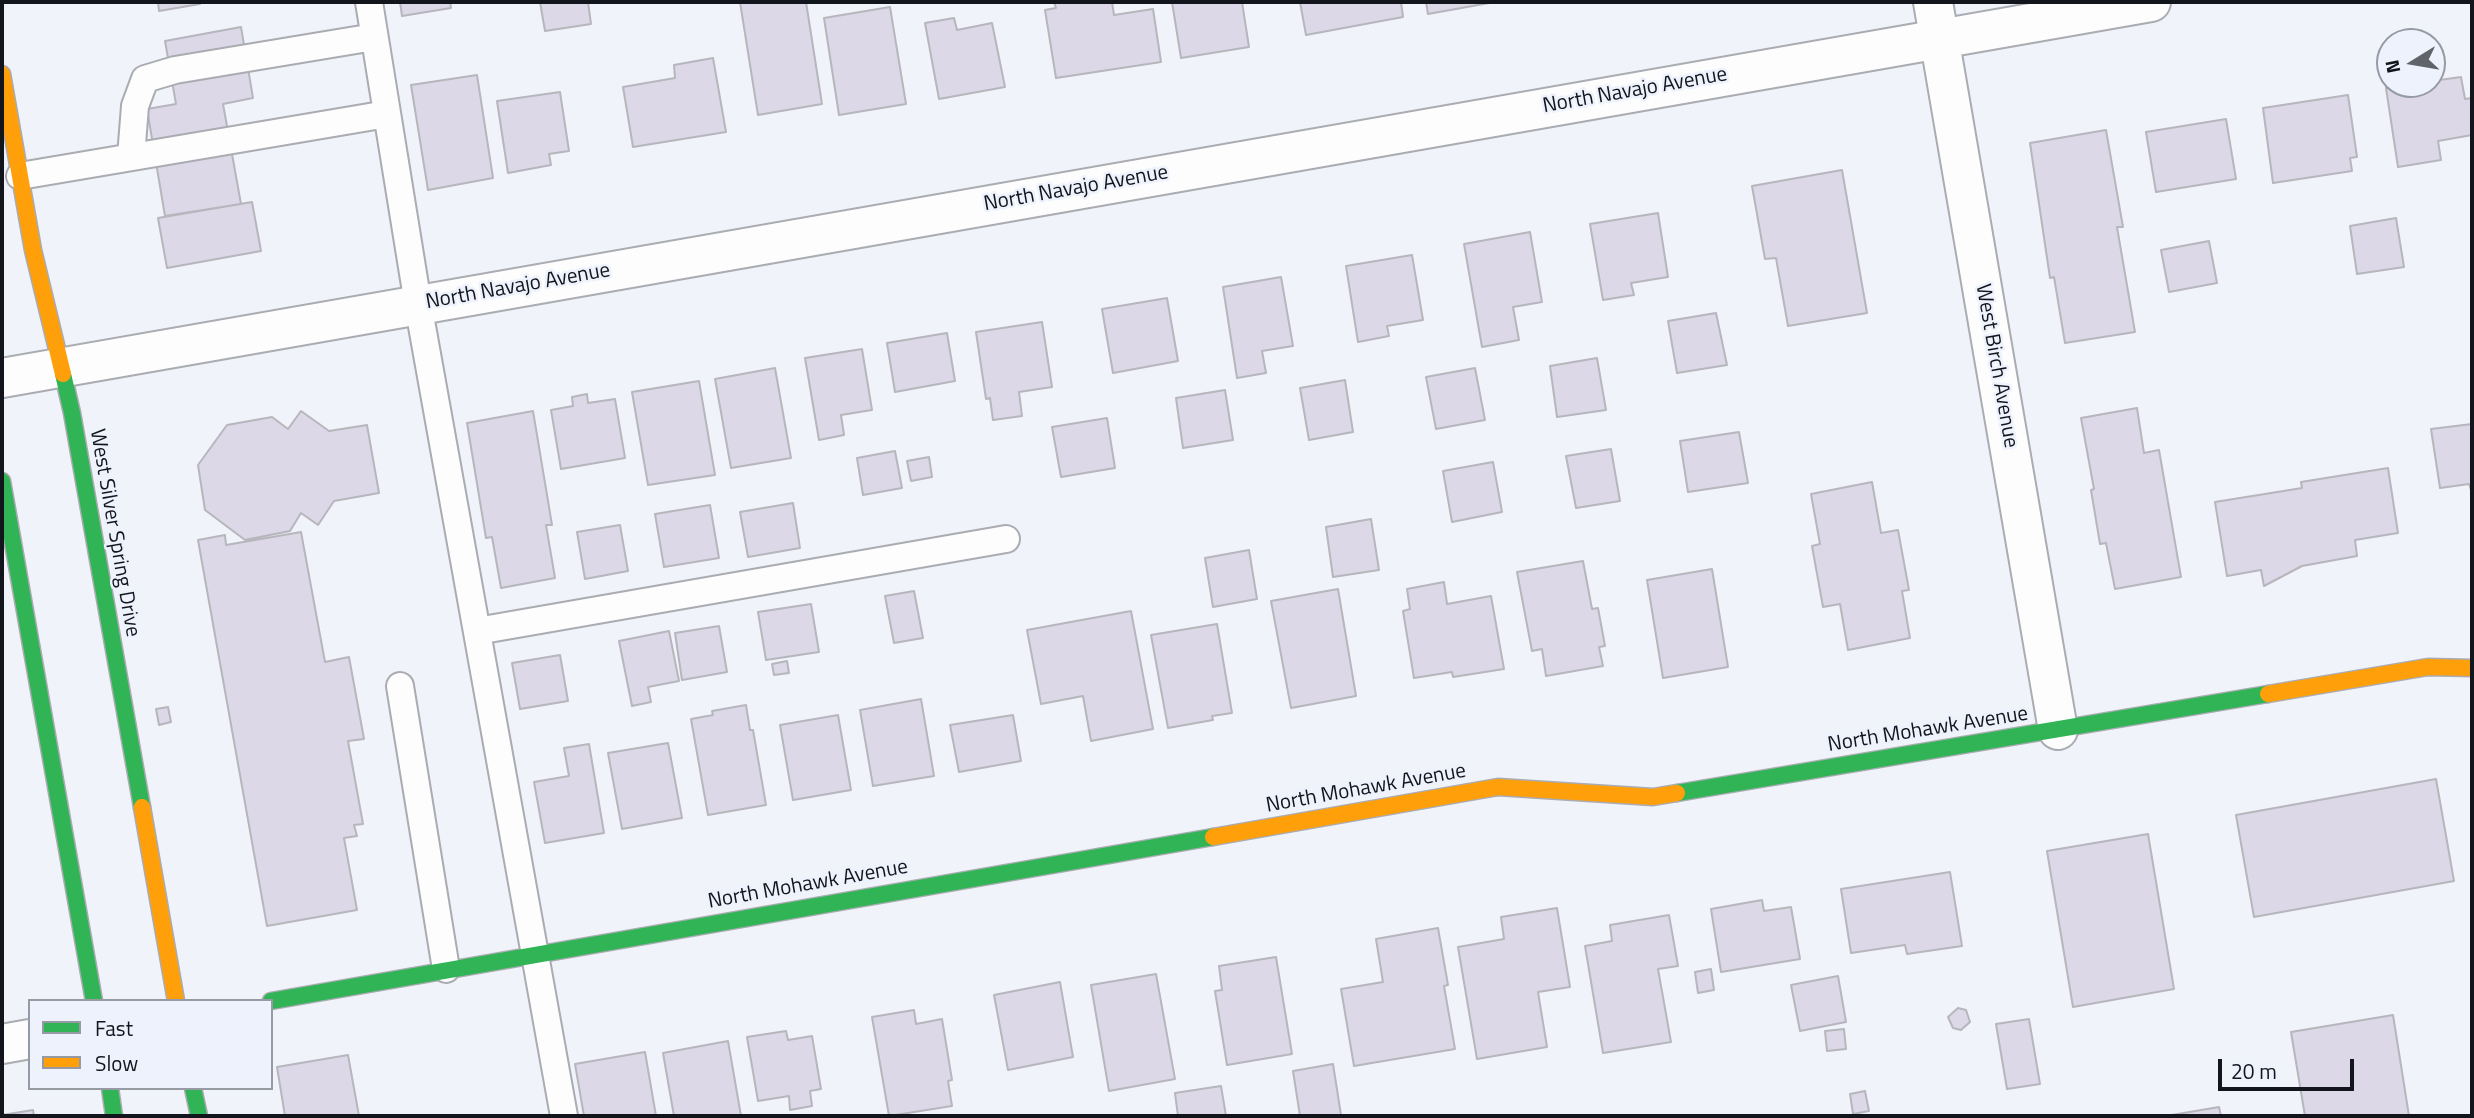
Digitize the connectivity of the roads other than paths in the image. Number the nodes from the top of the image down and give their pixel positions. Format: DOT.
graph roads {
  1 [pos="369,2"];
  2 [pos="2151,2"];
  3 [pos="1936,19"];
  4 [pos="374,37"];
  5 [pos="2,74"];
  6 [pos="387,114"];
  7 [pos="131,157"];
  8 [pos="20,176"];
  9 [pos="418,304"];
  10 [pos="60,369"];
  11 [pos="2,378"];
  12 [pos="2,481"];
  13 [pos="1006,539"];
  14 [pos="477,631"];
  15 [pos="2472,668"];
  16 [pos="400,686"];
  17 [pos="2058,730"];
  18 [pos="535,954"];
  19 [pos="446,969"];
  20 [pos="94,999"];
  21 [pos="176,999"];
  22 [pos="273,1001"];
  23 [pos="28,1039"];
  24 [pos="2,1044"];
  25 [pos="110,1090"];
  26 [pos="194,1090"];
  27 [pos="114,1116"];
  28 [pos="199,1116"];
  29 [pos="564,1116"];
  1 -- 4 [label="lane"];
  2 -- 3 [label="street, North Navajo Avenue"];
  3 -- 9 [label="street, North Navajo Avenue"];
  3 -- 17 [label="street, West Birch Avenue"];
  4 -- 6 [label="lane"];
  4 -- 7 [label="lane"];
  5 -- 8 [label="street, West Silver Spring Drive"];
  6 -- 7 [label="lane"];
  6 -- 9 [label="lane"];
  7 -- 8 [label="lane"];
  8 -- 10 [label="street, West Silver Spring Drive"];
  9 -- 10 [label="street, North Navajo Avenue"];
  9 -- 14 [label="lane"];
  10 -- 11 [label="street, North Navajo Avenue"];
  10 -- 21 [label="street, West Silver Spring Drive"];
  12 -- 20 [label="street"];
  13 -- 14 [label="lane"];
  14 -- 18 [label="lane"];
  15 -- 17 [label="street, North Mohawk Avenue"];
  16 -- 19 [label="lane"];
  17 -- 18 [label="street, North Mohawk Avenue"];
  18 -- 19 [label="street, North Mohawk Avenue"];
  18 -- 29 [label="lane"];
  19 -- 22 [label="street, North Mohawk Avenue"];
  23 -- 24 [label="street"];
  25 -- 27 [label="street"];
  26 -- 28 [label="street"];
}
